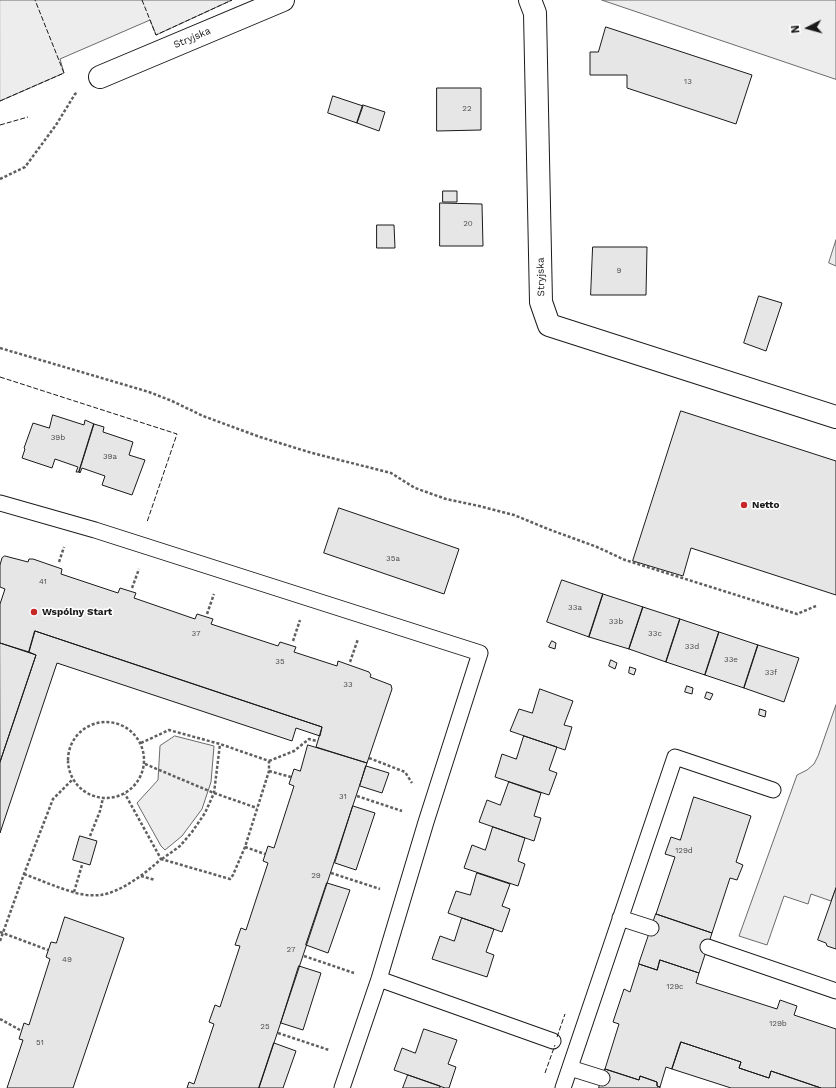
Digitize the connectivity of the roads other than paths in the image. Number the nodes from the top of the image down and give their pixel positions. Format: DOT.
graph roads {
  1 [pos="283,0"];
  2 [pos="530,0"];
  3 [pos="100,77"];
  4 [pos="836,417"];
  5 [pos="0,503"];
  6 [pos="773,790"];
  7 [pos="620,918"];
  8 [pos="651,928"];
  9 [pos="708,947"];
  10 [pos="379,979"];
  11 [pos="836,991"];
  12 [pos="553,1041"];
  13 [pos="570,1068"];
  14 [pos="602,1078"];
  15 [pos="342,1088"];
  16 [pos="563,1088"];
  1 -- 3 [label="street, Stryjska"];
  2 -- 4 [label="street, Stryjska"];
  5 -- 10 [label="lane"];
  6 -- 7 [label="lane"];
  7 -- 8 [label="lane"];
  7 -- 13 [label="lane"];
  9 -- 11 [label="lane"];
  10 -- 12 [label="lane"];
  10 -- 15 [label="lane"];
  13 -- 14 [label="lane"];
  13 -- 16 [label="lane"];
}
